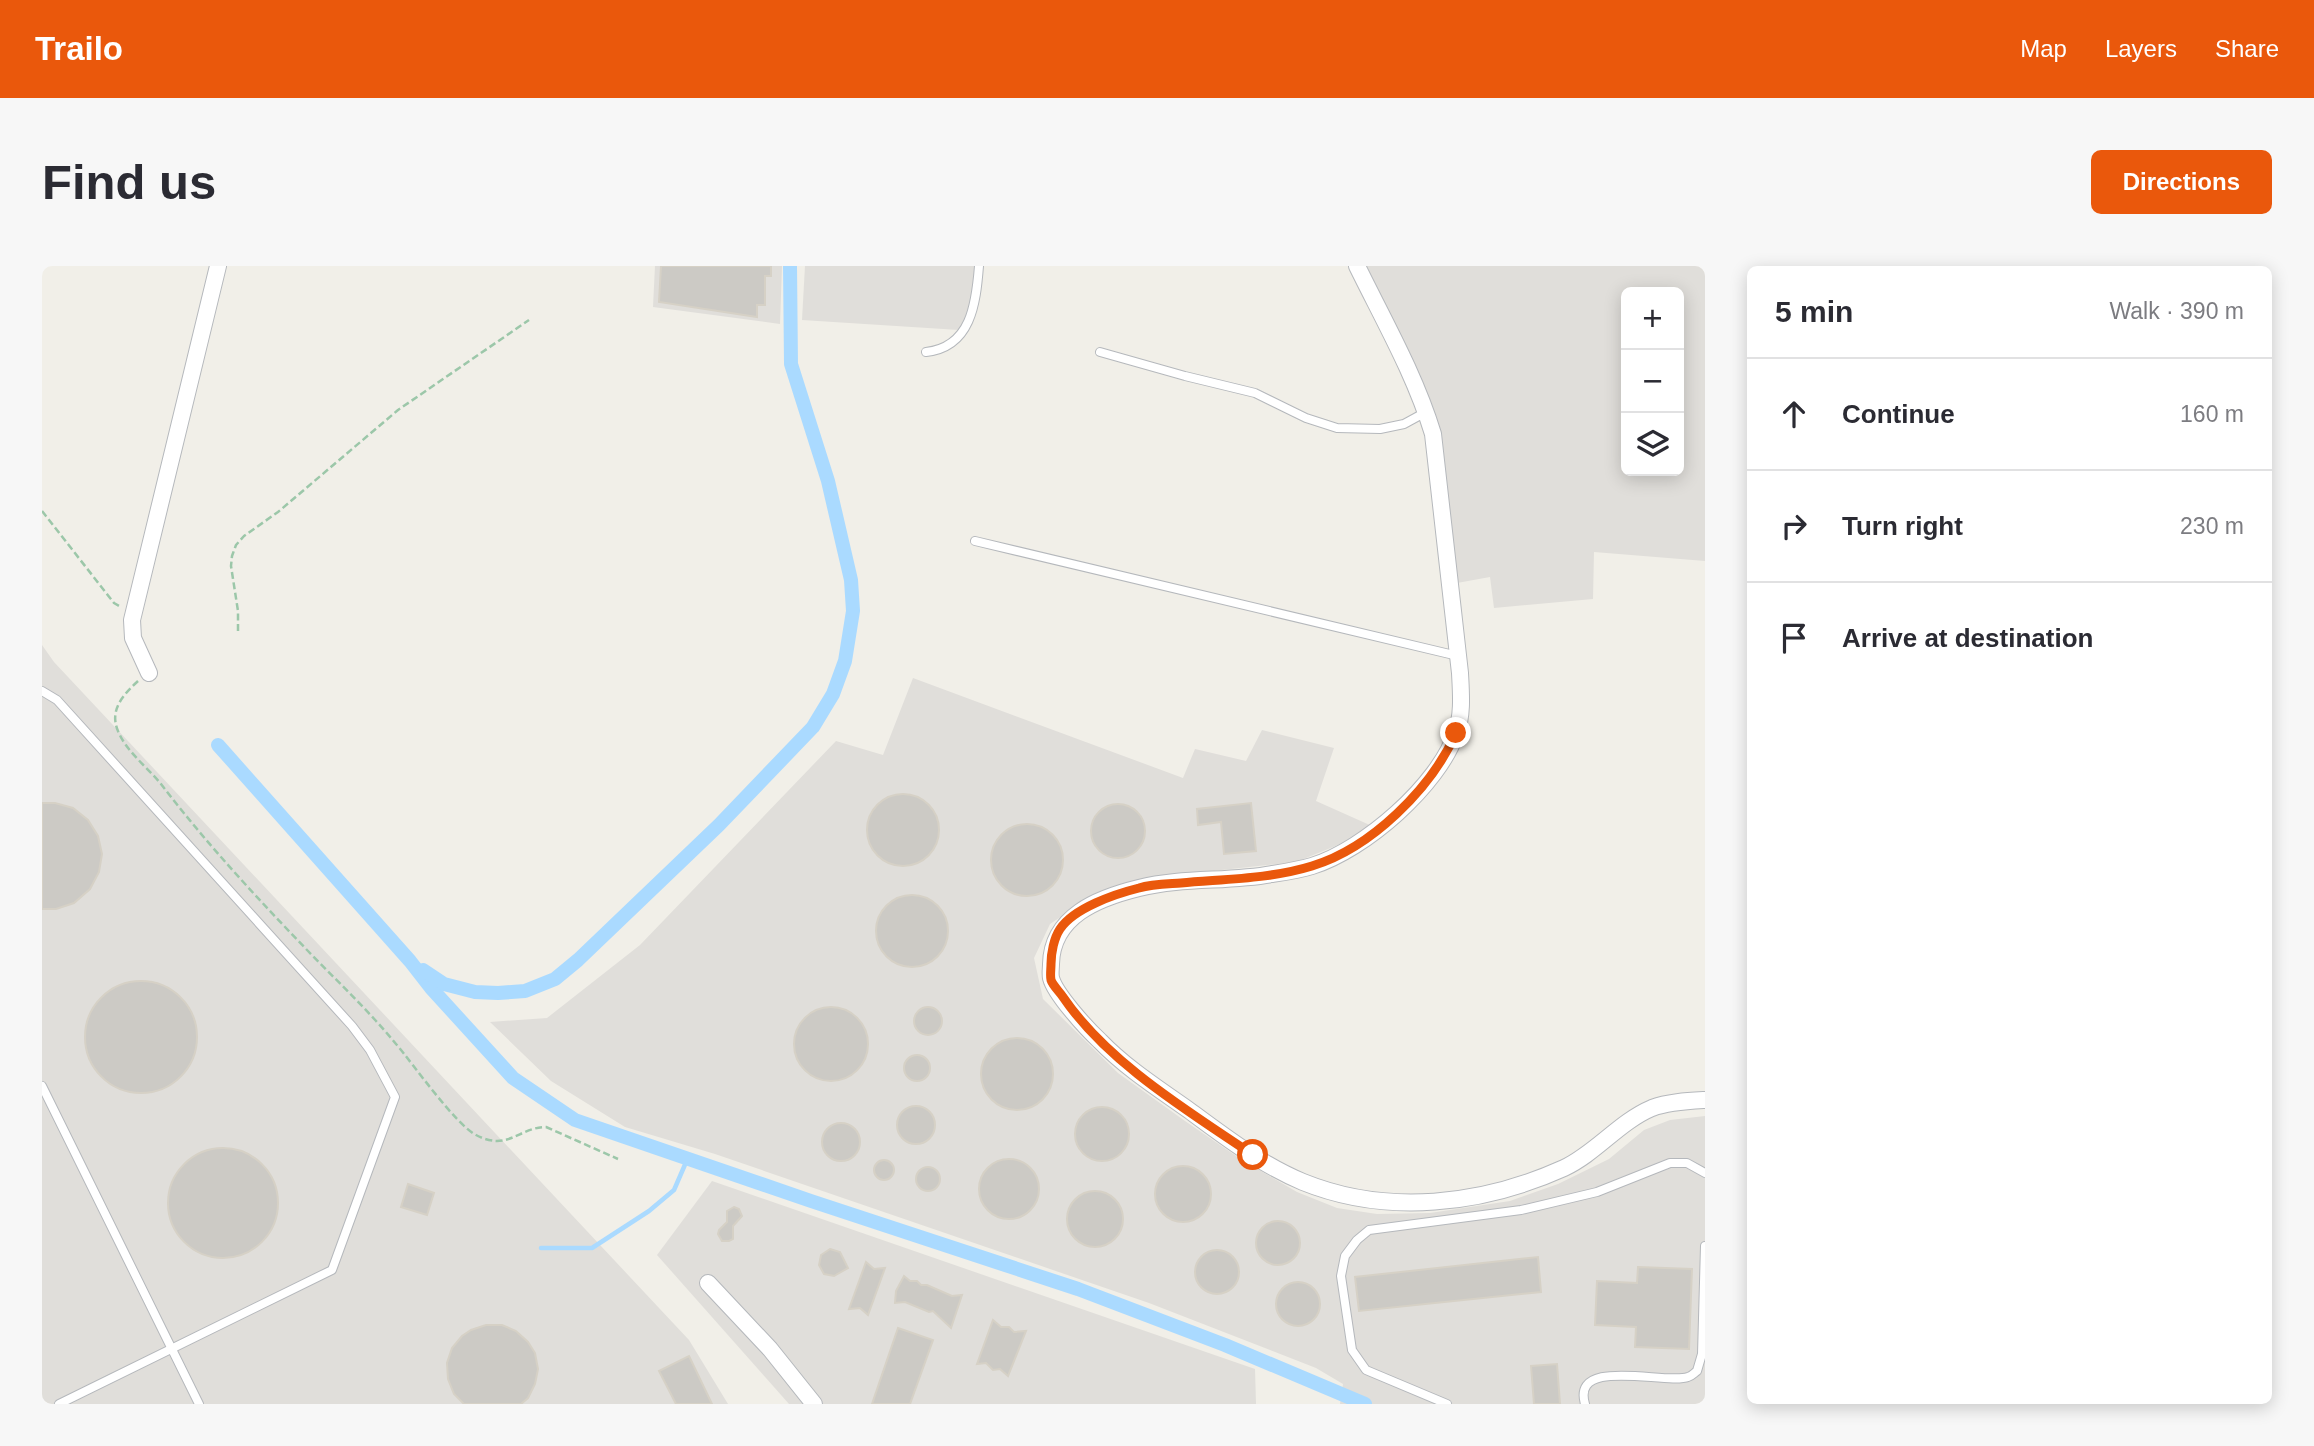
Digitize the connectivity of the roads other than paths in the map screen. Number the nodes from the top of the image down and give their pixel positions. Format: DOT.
graph roads {
  1 [pos="218,266"];
  2 [pos="979,266"];
  3 [pos="1357,266"];
  4 [pos="926,352"];
  5 [pos="1100,352"];
  6 [pos="1426,412"];
  7 [pos="975,541"];
  8 [pos="1458,656"];
  9 [pos="149,673"];
  10 [pos="42,691"];
  11 [pos="42,1086"];
  12 [pos="1705,1100"];
  13 [pos="1705,1173"];
  14 [pos="1705,1246"];
  15 [pos="708,1283"];
  16 [pos="171,1349"];
  17 [pos="58,1404"];
  18 [pos="199,1404"];
  19 [pos="814,1404"];
  20 [pos="1447,1404"];
  21 [pos="1586,1404"];
  1 -- 9 [label="street"];
  2 -- 4 [label="lane"];
  3 -- 6 [label="street"];
  5 -- 6 [label="lane"];
  6 -- 8 [label="street"];
  7 -- 8 [label="lane"];
  8 -- 12 [label="street"];
  10 -- 16 [label="lane"];
  11 -- 16 [label="lane"];
  13 -- 20 [label="lane"];
  14 -- 21 [label="lane"];
  15 -- 19 [label="street"];
  16 -- 17 [label="lane"];
  16 -- 18 [label="lane"];
}
